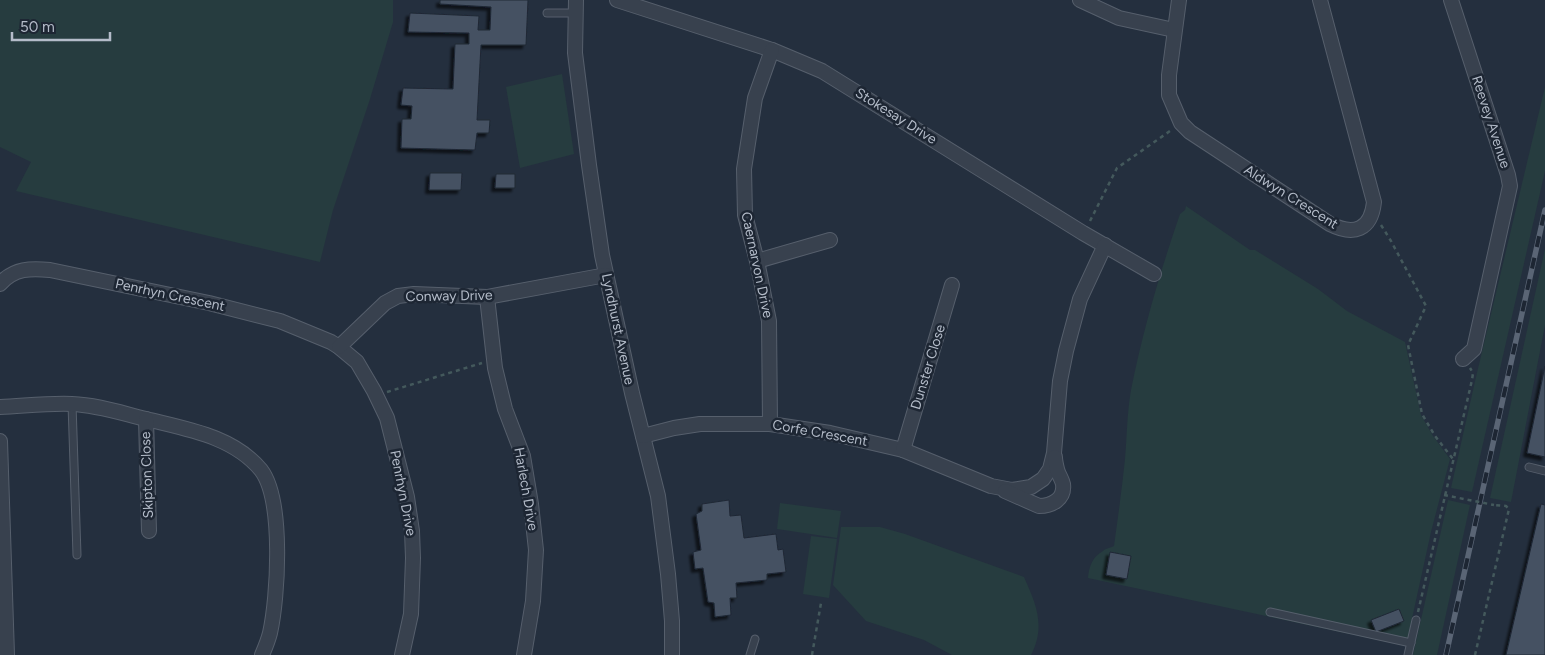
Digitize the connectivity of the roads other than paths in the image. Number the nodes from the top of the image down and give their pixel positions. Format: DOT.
graph roads {
  1 [pos="617,0"];
  2 [pos="1080,0"];
  3 [pos="1179,0"];
  4 [pos="1320,0"];
  5 [pos="1451,0"];
  6 [pos="576,6"];
  7 [pos="547,13"];
  8 [pos="1174,30"];
  9 [pos="772,50"];
  10 [pos="830,240"];
  11 [pos="1105,245"];
  12 [pos="758,261"];
  13 [pos="1154,274"];
  14 [pos="606,275"];
  15 [pos="2,277"];
  16 [pos="952,284"];
  17 [pos="487,297"];
  18 [pos="339,347"];
  19 [pos="1463,359"];
  20 [pos="72,404"];
  21 [pos="0,407"];
  22 [pos="146,419"];
  23 [pos="770,424"];
  24 [pos="643,436"];
  25 [pos="0,441"];
  26 [pos="903,450"];
  27 [pos="1054,453"];
  28 [pos="1529,467"];
  29 [pos="1545,470"];
  30 [pos="991,486"];
  31 [pos="149,531"];
  32 [pos="2,540"];
  33 [pos="77,555"];
  34 [pos="1270,612"];
  35 [pos="1416,620"];
  36 [pos="755,639"];
  37 [pos="1410,643"];
  38 [pos="7,655"];
  39 [pos="262,655"];
  40 [pos="402,655"];
  41 [pos="524,655"];
  42 [pos="672,655"];
  43 [pos="750,655"];
  44 [pos="1408,655"];
  1 -- 9 [label="street, Stokesay Drive"];
  2 -- 8 [label="street"];
  3 -- 8 [label="street, Aldwyn Crescent"];
  4 -- 8 [label="street, Aldwyn Crescent"];
  5 -- 19 [label="street, Reevey Avenue"];
  6 -- 7 [label="lane"];
  6 -- 14 [label="street, Lyndhurst Avenue"];
  9 -- 11 [label="street, Stokesay Drive"];
  9 -- 12 [label="street, Caernarvon Drive"];
  10 -- 12 [label="street"];
  11 -- 13 [label="street, Stokesay Drive"];
  11 -- 27 [label="street, Corfe Crescent"];
  12 -- 23 [label="street, Caernarvon Drive"];
  14 -- 17 [label="street, Conway Drive"];
  14 -- 24 [label="street, Lyndhurst Avenue"];
  15 -- 18 [label="street, Penrhyn Crescent"];
  16 -- 26 [label="street, Dunster Close"];
  17 -- 18 [label="street, Conway Drive"];
  17 -- 41 [label="street, Harlech Drive"];
  18 -- 40 [label="street, Penrhyn Drive"];
  20 -- 21 [label="street"];
  20 -- 22 [label="street"];
  20 -- 33 [label="lane"];
  22 -- 31 [label="street, Skipton Close"];
  22 -- 39 [label="street"];
  23 -- 24 [label="street, Corfe Crescent"];
  23 -- 26 [label="street, Corfe Crescent"];
  24 -- 42 [label="street, Lyndhurst Avenue"];
  25 -- 32 [label="street"];
  26 -- 30 [label="street, Corfe Crescent"];
  27 -- 30 [label="street, Corfe Crescent"];
  27 -- 30 [label="street, Corfe Crescent"];
  28 -- 29 [label="lane"];
  32 -- 38 [label="street"];
  34 -- 37 [label="lane"];
  35 -- 37 [label="lane"];
  36 -- 43 [label="lane"];
  37 -- 44 [label="lane"];
}
